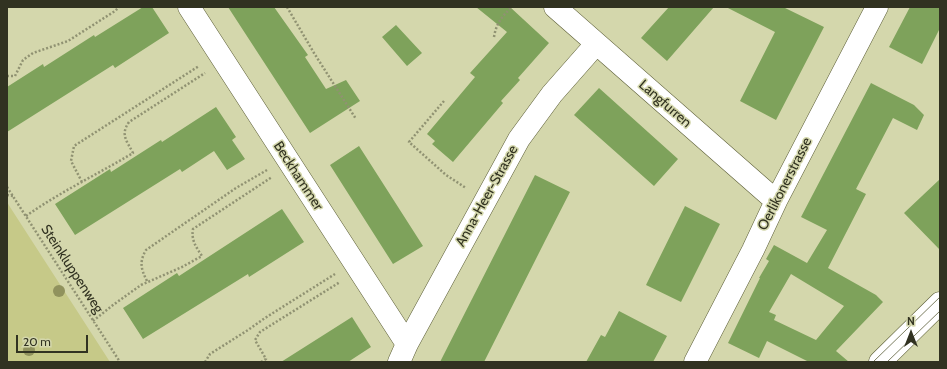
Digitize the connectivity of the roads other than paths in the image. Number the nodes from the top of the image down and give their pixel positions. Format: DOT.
graph roads {
  1 [pos="190,7"];
  2 [pos="555,7"];
  3 [pos="878,7"];
  4 [pos="596,44"];
  5 [pos="776,201"];
  6 [pos="940,303"];
  7 [pos="403,353"];
  8 [pos="694,362"];
  9 [pos="880,362"];
  1 -- 7 [label="street, Beckhammer"];
  2 -- 4 [label="street, Langfurren"];
  3 -- 5 [label="street, Oerlikonerstrasse"];
  4 -- 5 [label="street, Langfurren"];
  4 -- 7 [label="street, Anna-Heer-Strasse"];
  5 -- 8 [label="street, Oerlikonerstrasse"];
  6 -- 9 [label="street"];
}
